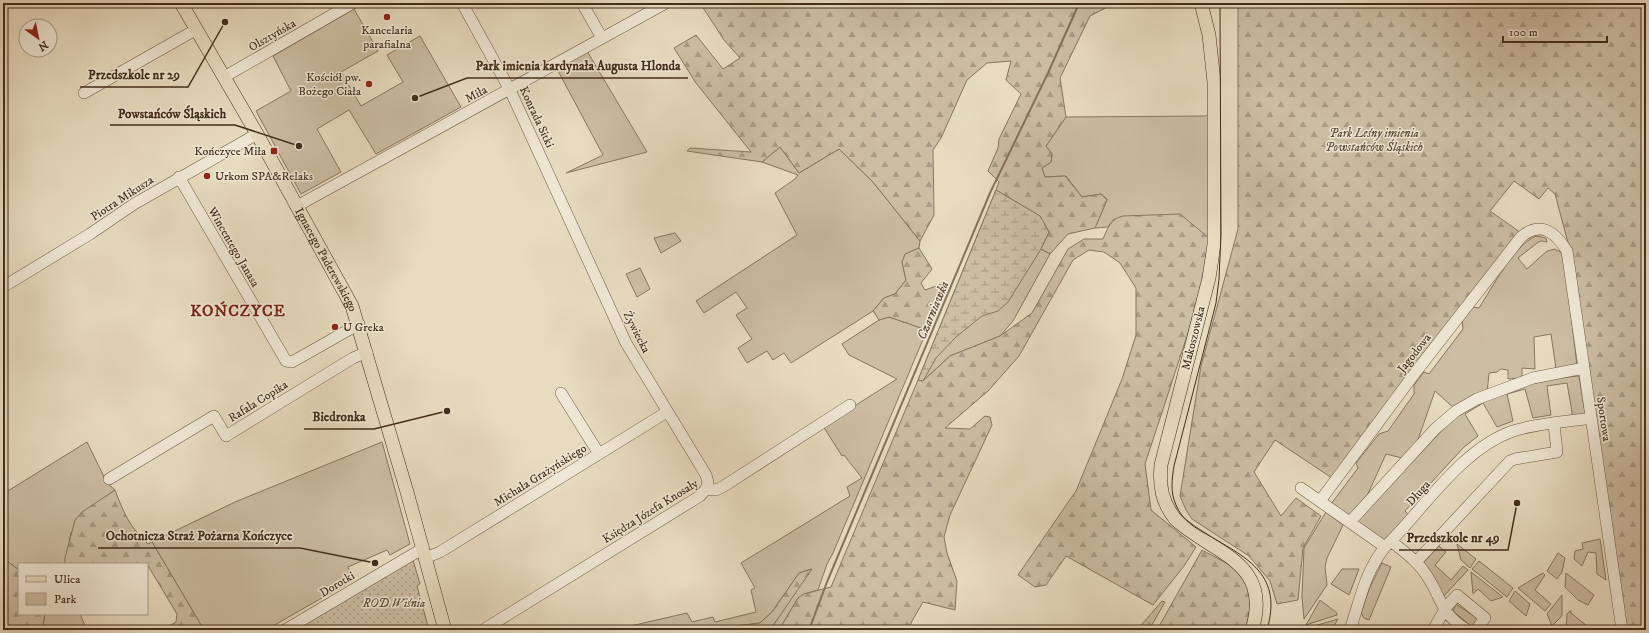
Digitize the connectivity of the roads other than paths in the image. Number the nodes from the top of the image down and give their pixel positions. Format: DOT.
graph roads {
  1 [pos="181,3"];
  2 [pos="353,3"];
  3 [pos="462,3"];
  4 [pos="582,3"];
  5 [pos="666,3"];
  6 [pos="1200,3"];
  7 [pos="197,29"];
  8 [pos="602,38"];
  9 [pos="224,77"];
  10 [pos="510,90"];
  11 [pos="84,93"];
  12 [pos="257,134"];
  13 [pos="180,177"];
  14 [pos="552,181"];
  15 [pos="297,206"];
  16 [pos="1536,229"];
  17 [pos="3,287"];
  18 [pos="359,324"];
  19 [pos="367,352"];
  20 [pos="1584,368"];
  21 [pos="561,393"];
  22 [pos="850,404"];
  23 [pos="667,412"];
  24 [pos="1591,418"];
  25 [pos="1554,424"];
  26 [pos="599,454"];
  27 [pos="109,479"];
  28 [pos="1301,488"];
  29 [pos="706,489"];
  30 [pos="1320,501"];
  31 [pos="1350,522"];
  32 [pos="1388,544"];
  33 [pos="423,553"];
  34 [pos="1416,562"];
  35 [pos="1445,612"];
  36 [pos="286,630"];
  37 [pos="445,630"];
  38 [pos="483,630"];
  39 [pos="1252,630"];
  40 [pos="1350,630"];
  41 [pos="1433,630"];
  42 [pos="1467,630"];
  43 [pos="1476,630"];
  44 [pos="1622,630"];
  1 -- 7 [label="main road, Ignacego Paderewskiego"];
  2 -- 9 [label="street, Olsztyńska"];
  3 -- 10 [label="street, Konrada Sitki"];
  4 -- 8 [label="street"];
  5 -- 8 [label="street, Miła"];
  6 -- 39 [label="main road, Makoszowska"];
  7 -- 9 [label="main road, Ignacego Paderewskiego"];
  7 -- 11 [label="street"];
  8 -- 10 [label="street, Miła"];
  9 -- 12 [label="main road, Ignacego Paderewskiego"];
  10 -- 14 [label="street, Konrada Sitki"];
  10 -- 15 [label="street, Miła"];
  12 -- 13 [label="street, Piotra Mikusza"];
  12 -- 15 [label="main road, Ignacego Paderewskiego"];
  13 -- 17 [label="street, Piotra Mikusza"];
  13 -- 18 [label="street, Wincentego Janasa"];
  14 -- 23 [label="street, Żywiecka"];
  15 -- 18 [label="main road, Ignacego Paderewskiego"];
  16 -- 20 [label="street, Sportowa"];
  16 -- 30 [label="street, Jagodowa"];
  18 -- 19 [label="main road, Ignacego Paderewskiego"];
  19 -- 27 [label="street, Rafała Copika"];
  19 -- 33 [label="main road, Ignacego Paderewskiego"];
  20 -- 24 [label="street, Sportowa"];
  20 -- 31 [label="street"];
  21 -- 26 [label="street"];
  22 -- 29 [label="street, Księdza Józefa Knosały"];
  23 -- 26 [label="street, Michała Grażyńskiego"];
  23 -- 29 [label="street, Żywiecka"];
  24 -- 25 [label="street, Długa"];
  24 -- 44 [label="street, Sportowa"];
  25 -- 32 [label="street, Długa"];
  25 -- 34 [label="street"];
  26 -- 33 [label="street, Michała Grażyńskiego"];
  28 -- 30 [label="street"];
  29 -- 38 [label="street, Księdza Józefa Knosały"];
  30 -- 31 [label="street"];
  31 -- 32 [label="street"];
  32 -- 34 [label="street"];
  32 -- 40 [label="street, Długa"];
  33 -- 36 [label="street, Dorotki"];
  33 -- 37 [label="main road, Ignacego Paderewskiego"];
  34 -- 35 [label="street"];
  35 -- 41 [label="street"];
  35 -- 42 [label="street"];
  35 -- 43 [label="street"];
}
